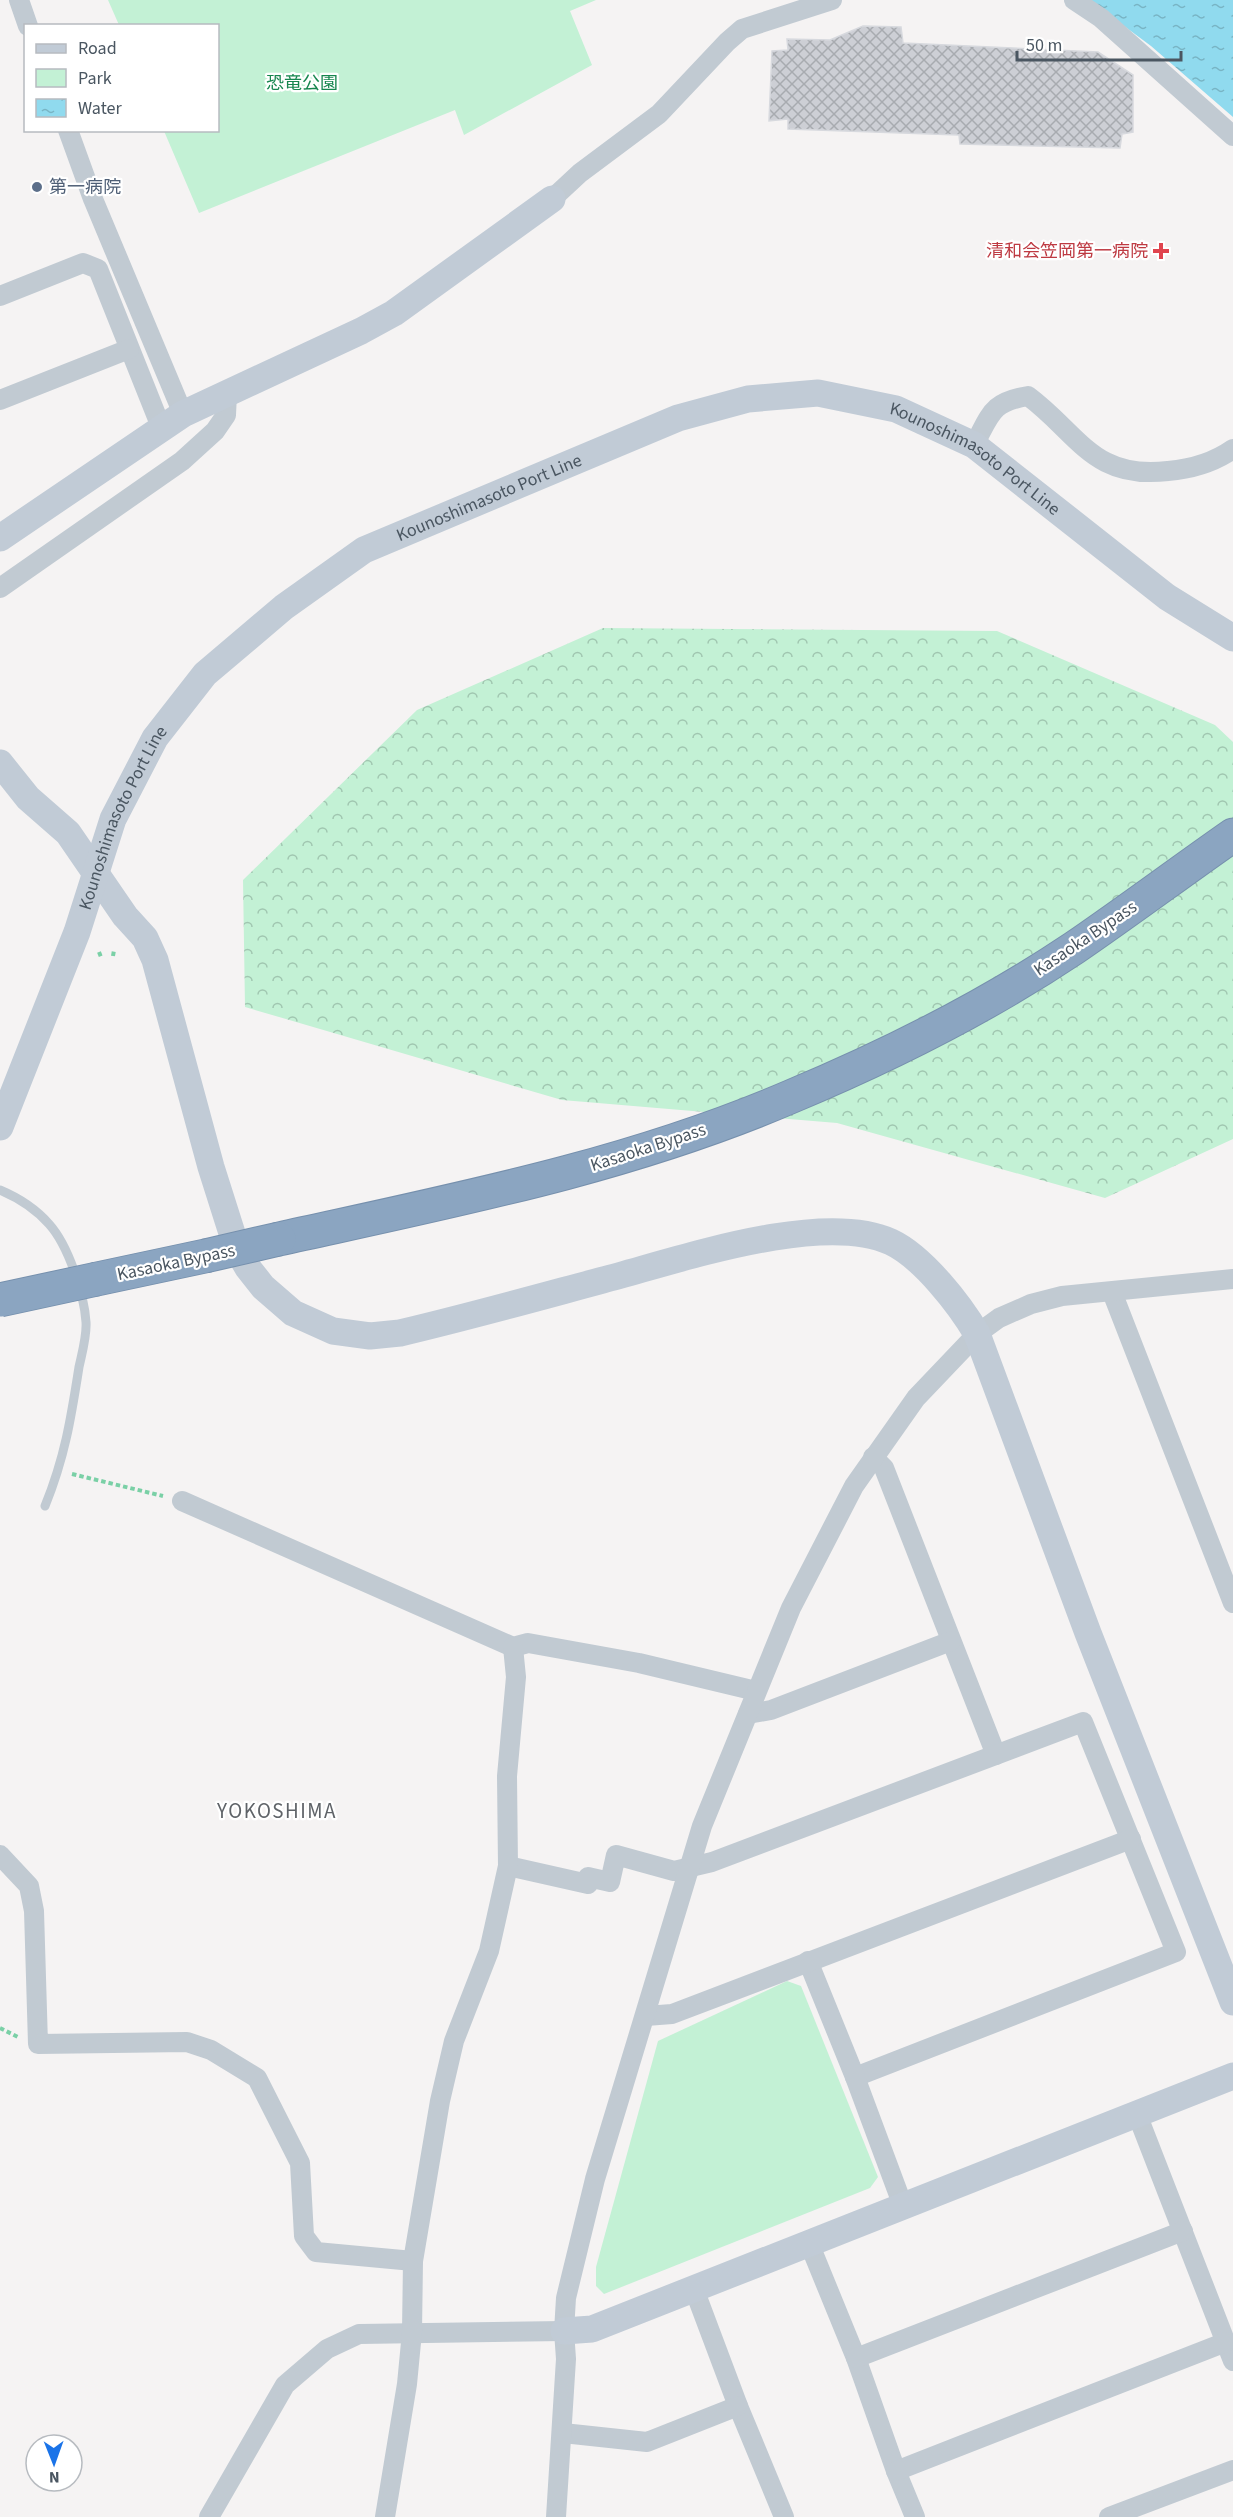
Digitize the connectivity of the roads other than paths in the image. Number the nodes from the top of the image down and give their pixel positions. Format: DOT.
graph roads {
  1 [pos="19,0"];
  2 [pos="832,0"];
  3 [pos="1074,0"];
  4 [pos="27,24"];
  5 [pos="69,132"];
  6 [pos="1233,136"];
  7 [pos="552,199"];
  8 [pos="0,296"];
  9 [pos="129,349"];
  10 [pos="227,393"];
  11 [pos="0,400"];
  12 [pos="172,421"];
  13 [pos="974,445"];
  14 [pos="1233,449"];
  15 [pos="0,538"];
  16 [pos="0,588"];
  17 [pos="1233,638"];
  18 [pos="0,763"];
  19 [pos="1233,835"];
  20 [pos="96,875"];
  21 [pos="0,1127"];
  22 [pos="0,1190"];
  23 [pos="1233,1279"];
  24 [pos="1112,1292"];
  25 [pos="0,1300"];
  26 [pos="977,1335"];
  27 [pos="873,1457"];
  28 [pos="182,1501"];
  29 [pos="45,1506"];
  30 [pos="1233,1603"];
  31 [pos="951,1641"];
  32 [pos="513,1647"];
  33 [pos="756,1691"];
  34 [pos="748,1714"];
  35 [pos="996,1755"];
  36 [pos="1131,1839"];
  37 [pos="0,1855"];
  38 [pos="508,1866"];
  39 [pos="690,1868"];
  40 [pos="808,1961"];
  41 [pos="1233,2002"];
  42 [pos="646,2016"];
  43 [pos="1233,2076"];
  44 [pos="855,2077"];
  45 [pos="1137,2114"];
  46 [pos="903,2206"];
  47 [pos="1183,2231"];
  48 [pos="809,2243"];
  49 [pos="413,2261"];
  50 [pos="694,2289"];
  51 [pos="564,2331"];
  52 [pos="412,2332"];
  53 [pos="1229,2352"];
  54 [pos="856,2358"];
  55 [pos="738,2406"];
  56 [pos="563,2433"];
  57 [pos="1233,2470"];
  58 [pos="896,2471"];
  59 [pos="782,2516"];
  60 [pos="209,2517"];
  61 [pos="385,2517"];
  62 [pos="556,2517"];
  63 [pos="915,2517"];
  64 [pos="1108,2517"];
  1 -- 4 [label="street"];
  2 -- 7 [label="street"];
  3 -- 6 [label="street"];
  5 -- 12 [label="street"];
  7 -- 10 [label="street"];
  8 -- 9 [label="street"];
  9 -- 11 [label="street"];
  9 -- 12 [label="street"];
  10 -- 12 [label="street"];
  10 -- 16 [label="street"];
  12 -- 15 [label="street"];
  13 -- 14 [label="street"];
  13 -- 17 [label="street, Kounoshimasoto Port Line"];
  13 -- 20 [label="street, Kounoshimasoto Port Line"];
  18 -- 20 [label="street"];
  19 -- 25 [label="highway, Kasaoka Bypass, bridge"];
  20 -- 21 [label="street, Kounoshimasoto Port Line"];
  20 -- 26 [label="street"];
  22 -- 29 [label="lane"];
  23 -- 24 [label="street"];
  24 -- 26 [label="street"];
  24 -- 30 [label="street"];
  26 -- 27 [label="street"];
  26 -- 41 [label="street"];
  27 -- 31 [label="street"];
  27 -- 33 [label="street"];
  28 -- 32 [label="street"];
  31 -- 34 [label="street"];
  31 -- 35 [label="street"];
  32 -- 33 [label="street"];
  32 -- 38 [label="street"];
  33 -- 34 [label="street"];
  34 -- 39 [label="street"];
  35 -- 36 [label="street"];
  35 -- 39 [label="street"];
  36 -- 40 [label="street"];
  36 -- 44 [label="street"];
  37 -- 49 [label="street"];
  38 -- 39 [label="street"];
  38 -- 49 [label="street"];
  39 -- 42 [label="street"];
  40 -- 42 [label="street"];
  40 -- 44 [label="street"];
  42 -- 51 [label="street"];
  43 -- 45 [label="street"];
  44 -- 46 [label="street"];
  45 -- 46 [label="street"];
  45 -- 47 [label="street"];
  46 -- 48 [label="street"];
  47 -- 53 [label="street"];
  47 -- 54 [label="street"];
  48 -- 50 [label="street"];
  48 -- 54 [label="street"];
  49 -- 52 [label="street"];
  50 -- 51 [label="street"];
  50 -- 55 [label="street"];
  51 -- 52 [label="street"];
  51 -- 56 [label="street"];
  52 -- 60 [label="street"];
  52 -- 61 [label="street"];
  53 -- 58 [label="street"];
  54 -- 58 [label="street"];
  55 -- 56 [label="street"];
  55 -- 59 [label="street"];
  56 -- 62 [label="street"];
  57 -- 64 [label="street"];
  58 -- 63 [label="street"];
}
